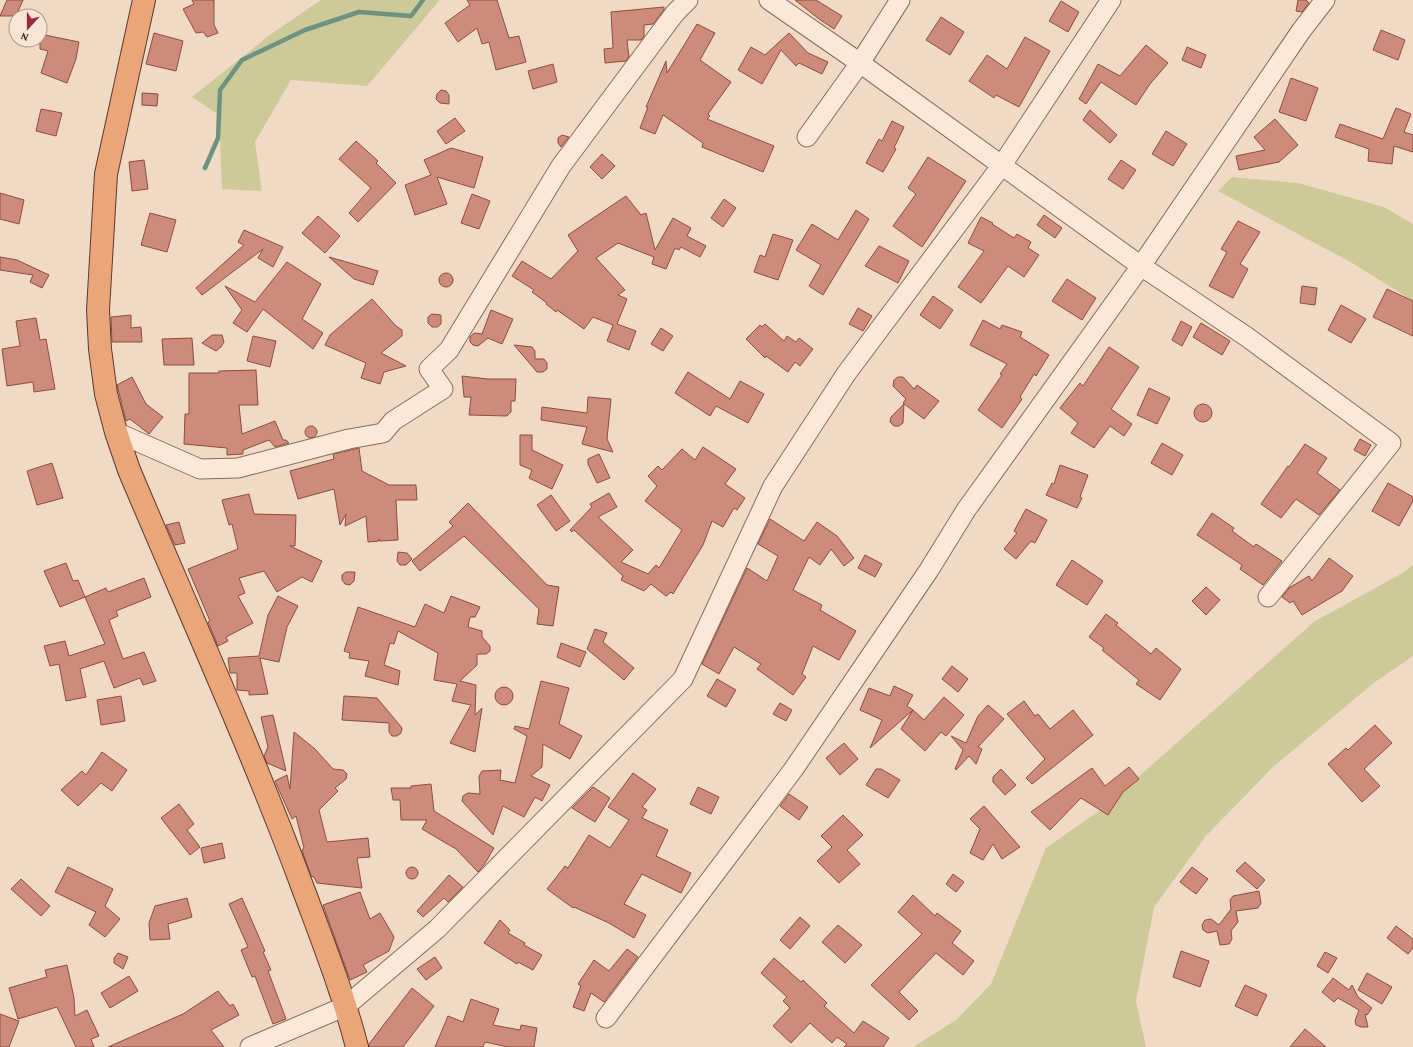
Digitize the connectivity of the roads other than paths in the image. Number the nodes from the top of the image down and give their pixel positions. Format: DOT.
graph roads {
  1 [pos="144,0"];
  2 [pos="688,0"];
  3 [pos="769,0"];
  4 [pos="900,0"];
  5 [pos="1111,0"];
  6 [pos="1325,0"];
  7 [pos="860,63"];
  8 [pos="807,137"];
  9 [pos="1002,165"];
  10 [pos="1141,266"];
  11 [pos="116,432"];
  12 [pos="1268,597"];
  13 [pos="346,1006"];
  14 [pos="606,1018"];
  15 [pos="250,1047"];
  16 [pos="356,1047"];
  1 -- 11 [label="highway"];
  2 -- 11 [label="street"];
  3 -- 7 [label="street"];
  4 -- 7 [label="street"];
  5 -- 9 [label="street"];
  6 -- 10 [label="street"];
  7 -- 8 [label="street"];
  7 -- 9 [label="street"];
  9 -- 10 [label="street"];
  9 -- 13 [label="street"];
  10 -- 12 [label="street"];
  10 -- 14 [label="street"];
  11 -- 13 [label="highway"];
  13 -- 15 [label="street"];
  13 -- 16 [label="highway"];
}
